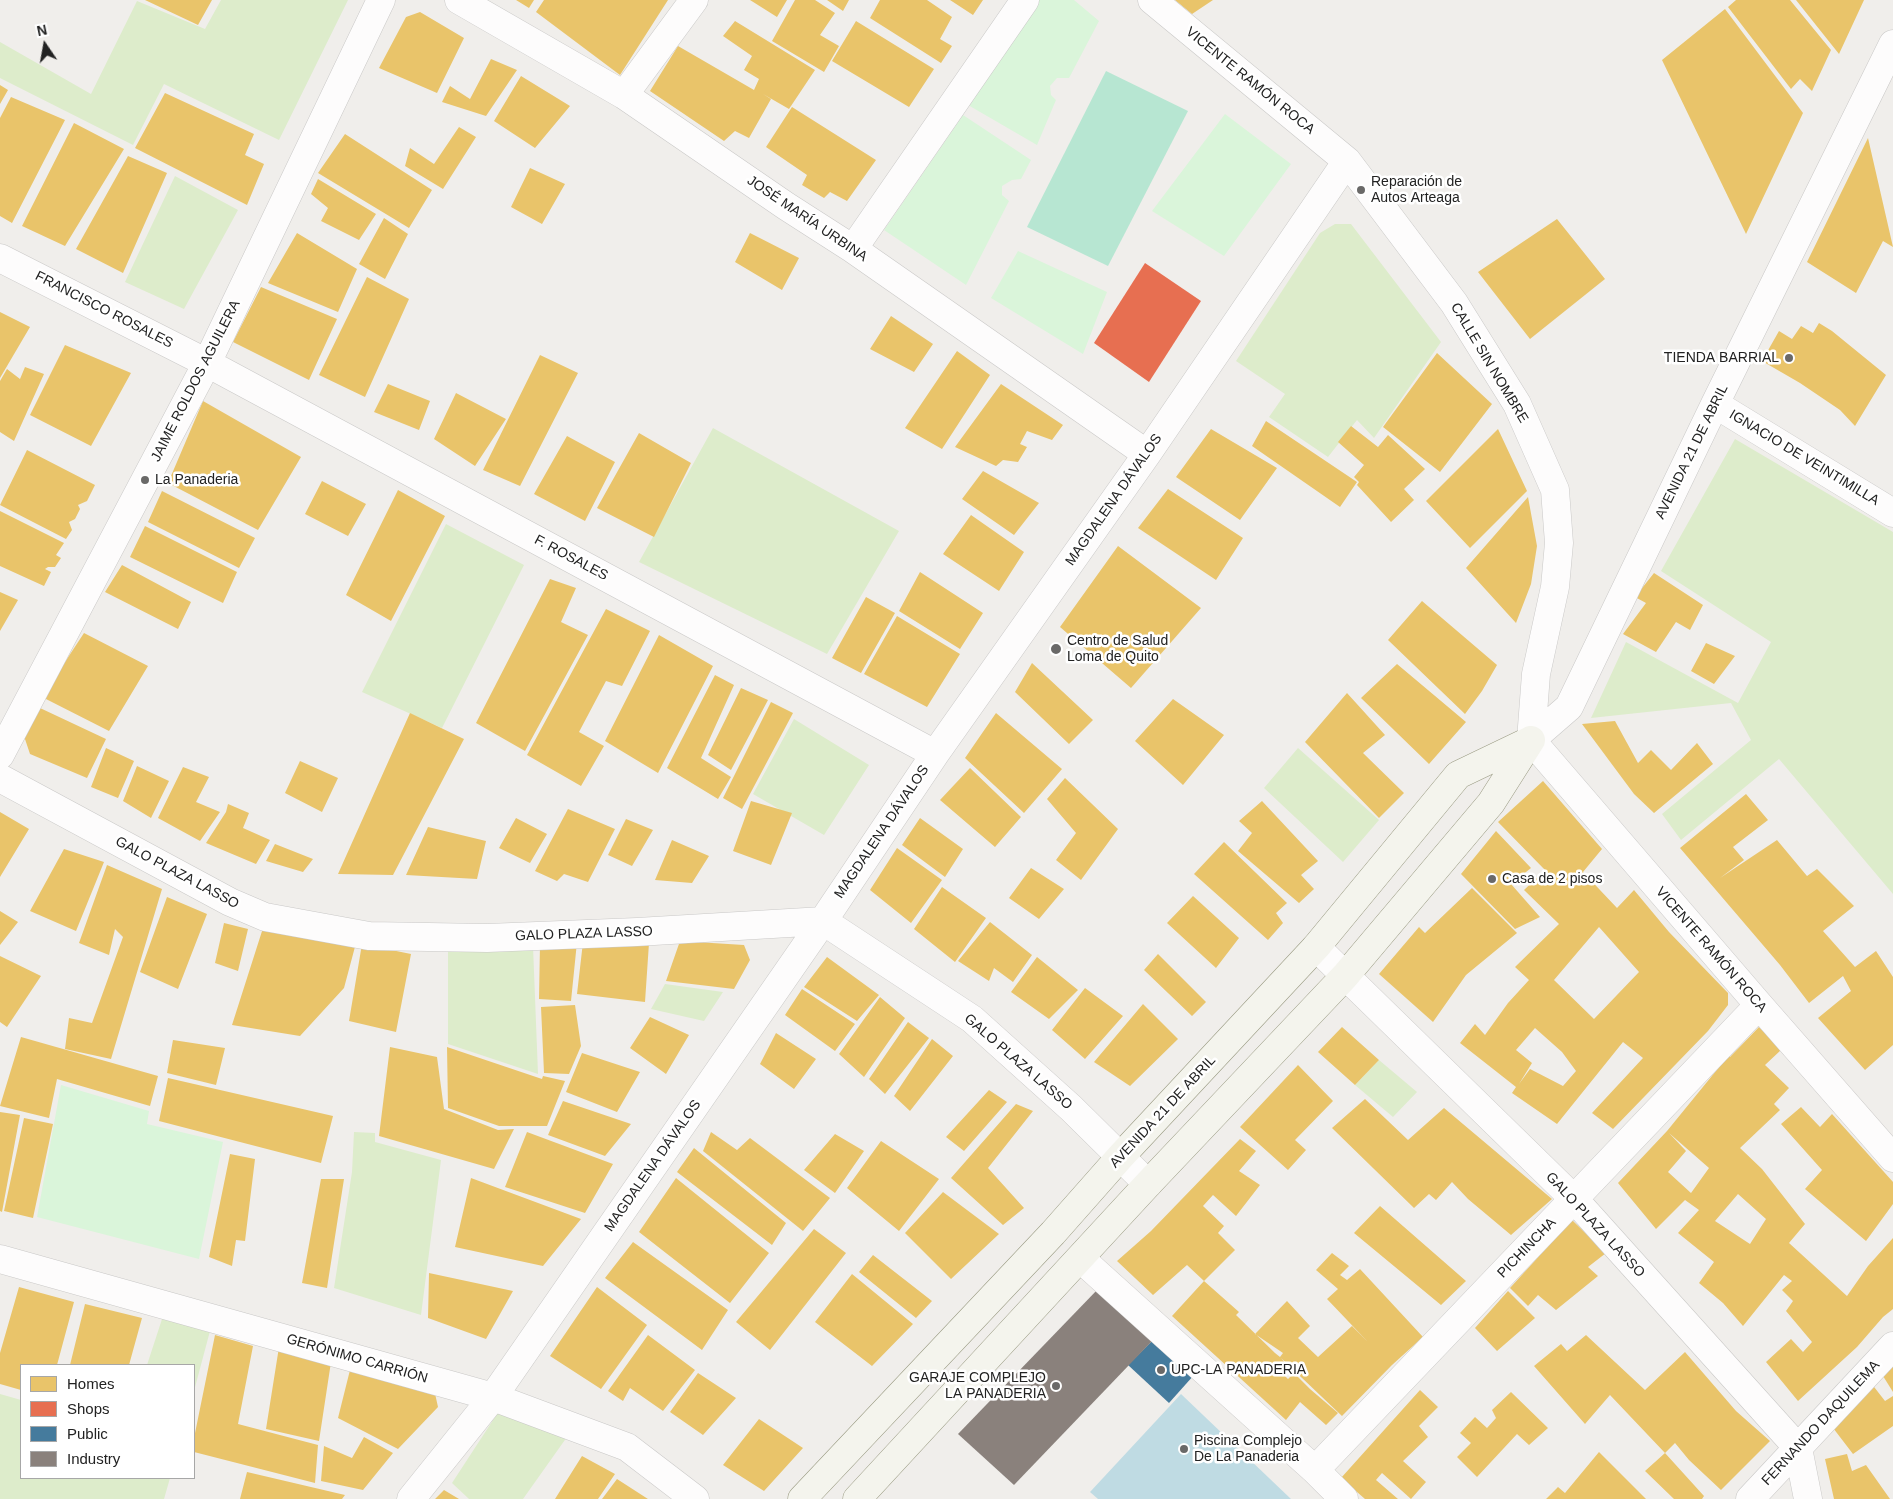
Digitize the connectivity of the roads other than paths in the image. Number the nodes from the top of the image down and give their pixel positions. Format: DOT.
graph roads {
  1 [pos="381,0"];
  2 [pos="459,0"];
  3 [pos="694,0"];
  4 [pos="1025,0"];
  5 [pos="1152,0"];
  6 [pos="1893,44"];
  7 [pos="624,95"];
  8 [pos="1348,161"];
  9 [pos="853,249"];
  10 [pos="0,258"];
  11 [pos="207,363"];
  12 [pos="1715,404"];
  13 [pos="1147,454"];
  14 [pos="1893,513"];
  15 [pos="1531,740"];
  16 [pos="935,754"];
  17 [pos="0,756"];
  18 [pos="0,778"];
  19 [pos="823,921"];
  20 [pos="1316,947"];
  21 [pos="1345,976"];
  22 [pos="1759,1005"];
  23 [pos="1121,1156"];
  24 [pos="1893,1158"];
  25 [pos="1148,1184"];
  26 [pos="1574,1199"];
  27 [pos="0,1259"];
  28 [pos="1081,1259"];
  29 [pos="1893,1346"];
  30 [pos="493,1397"];
  31 [pos="1798,1448"];
  32 [pos="1315,1470"];
  33 [pos="411,1499"];
  34 [pos="695,1499"];
  35 [pos="802,1499"];
  36 [pos="857,1499"];
  37 [pos="1344,1499"];
  38 [pos="1750,1499"];
  39 [pos="1808,1499"];
  1 -- 11 [label="street, JAIME ROLDOS AGUILERA"];
  2 -- 7 [label="street, JOSÉ MARÍA URBINA"];
  3 -- 7 [label="street"];
  4 -- 9 [label="street"];
  5 -- 8 [label="street, VICENTE RAMÓN ROCA"];
  6 -- 12 [label="street, AVENIDA 21 DE ABRIL"];
  7 -- 9 [label="street, JOSÉ MARÍA URBINA"];
  8 -- 13 [label="street, MAGDALENA DÁVALOS"];
  8 -- 15 [label="street, CALLE SIN NOMBRE"];
  9 -- 13 [label="street, JOSÉ MARÍA URBINA"];
  10 -- 11 [label="street, FRANCISCO ROSALES"];
  11 -- 16 [label="street, F. ROSALES"];
  11 -- 17 [label="street, JAIME ROLDOS AGUILERA"];
  12 -- 14 [label="street, IGNACIO DE VEINTIMILLA"];
  12 -- 15 [label="street, AVENIDA 21 DE ABRIL"];
  13 -- 16 [label="street, MAGDALENA DÁVALOS"];
  15 -- 20 [label="main road, AVENIDA 21 DE ABRIL"];
  15 -- 21 [label="main road, AVENIDA 21 DE ABRIL"];
  15 -- 22 [label="street, VICENTE RAMÓN ROCA"];
  16 -- 19 [label="street, MAGDALENA DÁVALOS"];
  18 -- 19 [label="street, GALO PLAZA LASSO"];
  19 -- 23 [label="street, GALO PLAZA LASSO"];
  19 -- 30 [label="street, MAGDALENA DÁVALOS"];
  20 -- 21 [label="street, GALO PLAZA LASSO"];
  20 -- 23 [label="main road, AVENIDA 21 DE ABRIL"];
  21 -- 25 [label="main road, AVENIDA 21 DE ABRIL"];
  21 -- 26 [label="street, GALO PLAZA LASSO"];
  22 -- 24 [label="street, VICENTE RAMÓN ROCA"];
  22 -- 26 [label="street, PICHINCHA"];
  23 -- 25 [label="street, GALO PLAZA LASSO"];
  23 -- 35 [label="main road, AVENIDA 21 DE ABRIL"];
  25 -- 28 [label="main road, AVENIDA 21 DE ABRIL"];
  26 -- 31 [label="street, GALO PLAZA LASSO"];
  26 -- 32 [label="street, PICHINCHA"];
  27 -- 30 [label="street, GERÓNIMO CARRIÓN"];
  28 -- 32 [label="street"];
  28 -- 36 [label="main road, AVENIDA 21 DE ABRIL"];
  29 -- 31 [label="street, FERNANDO DAQUILEMA"];
  30 -- 33 [label="street, MAGDALENA DÁVALOS"];
  30 -- 34 [label="street, GERÓNIMO CARRIÓN"];
  31 -- 38 [label="street, FERNANDO DAQUILEMA"];
  31 -- 39 [label="street"];
  32 -- 37 [label="street"];
}
